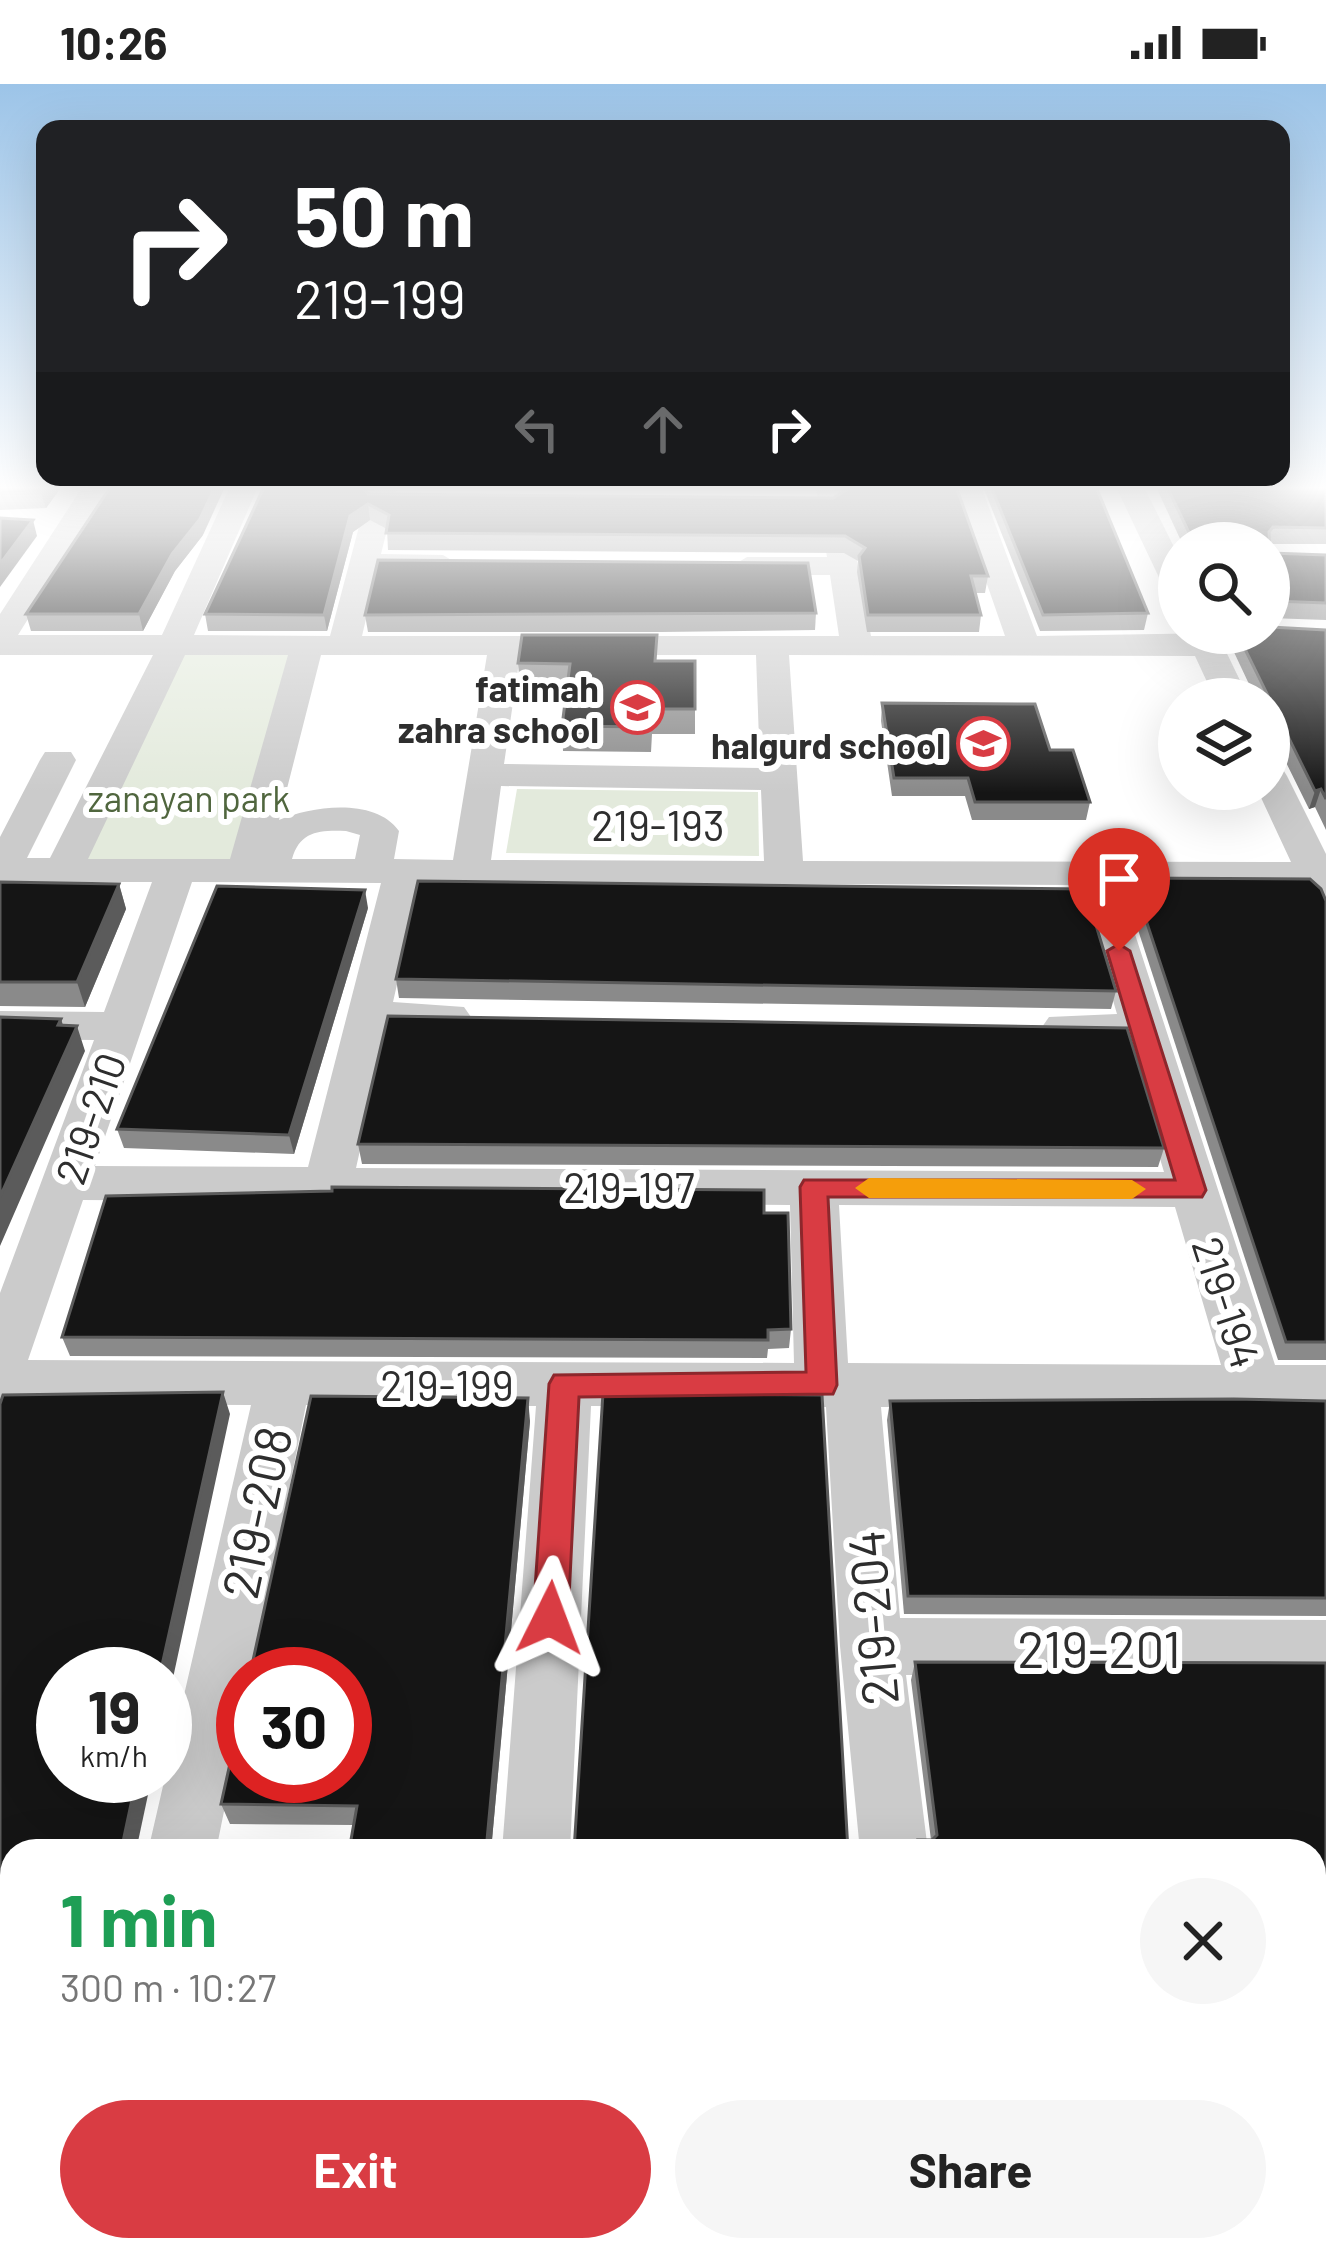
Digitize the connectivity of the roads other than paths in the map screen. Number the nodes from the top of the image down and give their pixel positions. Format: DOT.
graph roads {
  1 [pos="30,591"];
  2 [pos="199,591"];
  3 [pos="352,591"];
  4 [pos="848,591"];
  5 [pos="1004,591"];
  6 [pos="1158,641"];
  7 [pos="0,642"];
  8 [pos="505,644"];
  9 [pos="772,644"];
  10 [pos="857,644"];
  11 [pos="175,645"];
  12 [pos="1024,645"];
  13 [pos="324,652"];
  14 [pos="58,760"];
  15 [pos="488,775"];
  16 [pos="779,779"];
  17 [pos="1285,810"];
  18 [pos="1,870"];
  19 [pos="63,871"];
  20 [pos="176,871"];
  21 [pos="257,871"];
  22 [pos="387,872"];
  23 [pos="470,872"];
  24 [pos="784,873"];
  25 [pos="1095,874"];
  26 [pos="1321,884"];
  27 [pos="370,1016"];
  28 [pos="487,1018"];
  29 [pos="0,1025"];
  30 [pos="121,1026"];
  31 [pos="1025,1026"];
  32 [pos="1143,1028"];
  33 [pos="66,1183"];
  34 [pos="328,1184"];
  35 [pos="814,1187"];
  36 [pos="1192,1190"];
  37 [pos="0,1365"];
  38 [pos="0,1382"];
  39 [pos="283,1383"];
  40 [pos="565,1384"];
  41 [pos="837,1385"];
  42 [pos="1255,1387"];
  43 [pos="1326,1387"];
  44 [pos="871,1646"];
  45 [pos="1326,1648"];
  46 [pos="185,1839"];
  47 [pos="537,1839"];
  48 [pos="893,1839"];
  1 -- 7 [label="street"];
  2 -- 11 [label="street"];
  3 -- 13 [label="street"];
  4 -- 10 [label="street"];
  5 -- 12 [label="street"];
  6 -- 12 [label="street"];
  7 -- 11 [label="street"];
  8 -- 9 [label="street"];
  8 -- 13 [label="street"];
  8 -- 15 [label="street"];
  9 -- 10 [label="street"];
  9 -- 16 [label="street"];
  10 -- 12 [label="street"];
  11 -- 13 [label="street"];
  11 -- 19 [label="street"];
  13 -- 21 [label="street"];
  14 -- 18 [label="street"];
  15 -- 16 [label="street"];
  15 -- 23 [label="street"];
  16 -- 24 [label="street"];
  17 -- 26 [label="street"];
  18 -- 19 [label="street, 219-193"];
  19 -- 20 [label="street, 219-193"];
  20 -- 21 [label="street, 219-193"];
  20 -- 30 [label="street, 219-210"];
  21 -- 22 [label="street, 219-193"];
  22 -- 23 [label="street, 219-193"];
  22 -- 27 [label="street"];
  23 -- 24 [label="street, 219-193"];
  24 -- 25 [label="street, 219-193"];
  25 -- 26 [label="street, 219-193"];
  25 -- 32 [label="street, 219-194"];
  27 -- 28 [label="street"];
  27 -- 34 [label="street"];
  29 -- 30 [label="street"];
  30 -- 33 [label="street, 219-210"];
  31 -- 32 [label="street"];
  32 -- 36 [label="street, 219-194"];
  33 -- 34 [label="street, 219-197"];
  33 -- 37 [label="street, 219-210"];
  34 -- 35 [label="street, 219-197"];
  35 -- 36 [label="street, 219-197"];
  35 -- 41 [label="street, 219-204"];
  36 -- 42 [label="street, 219-194"];
  38 -- 39 [label="street, 219-199"];
  39 -- 40 [label="street, 219-199"];
  39 -- 46 [label="street, 219-208"];
  40 -- 41 [label="street, 219-199"];
  40 -- 47 [label="street"];
  41 -- 42 [label="street, 219-199"];
  41 -- 44 [label="street, 219-204"];
  42 -- 43 [label="street, 219-199"];
  44 -- 45 [label="street, 219-201"];
  44 -- 48 [label="street, 219-204"];
}
